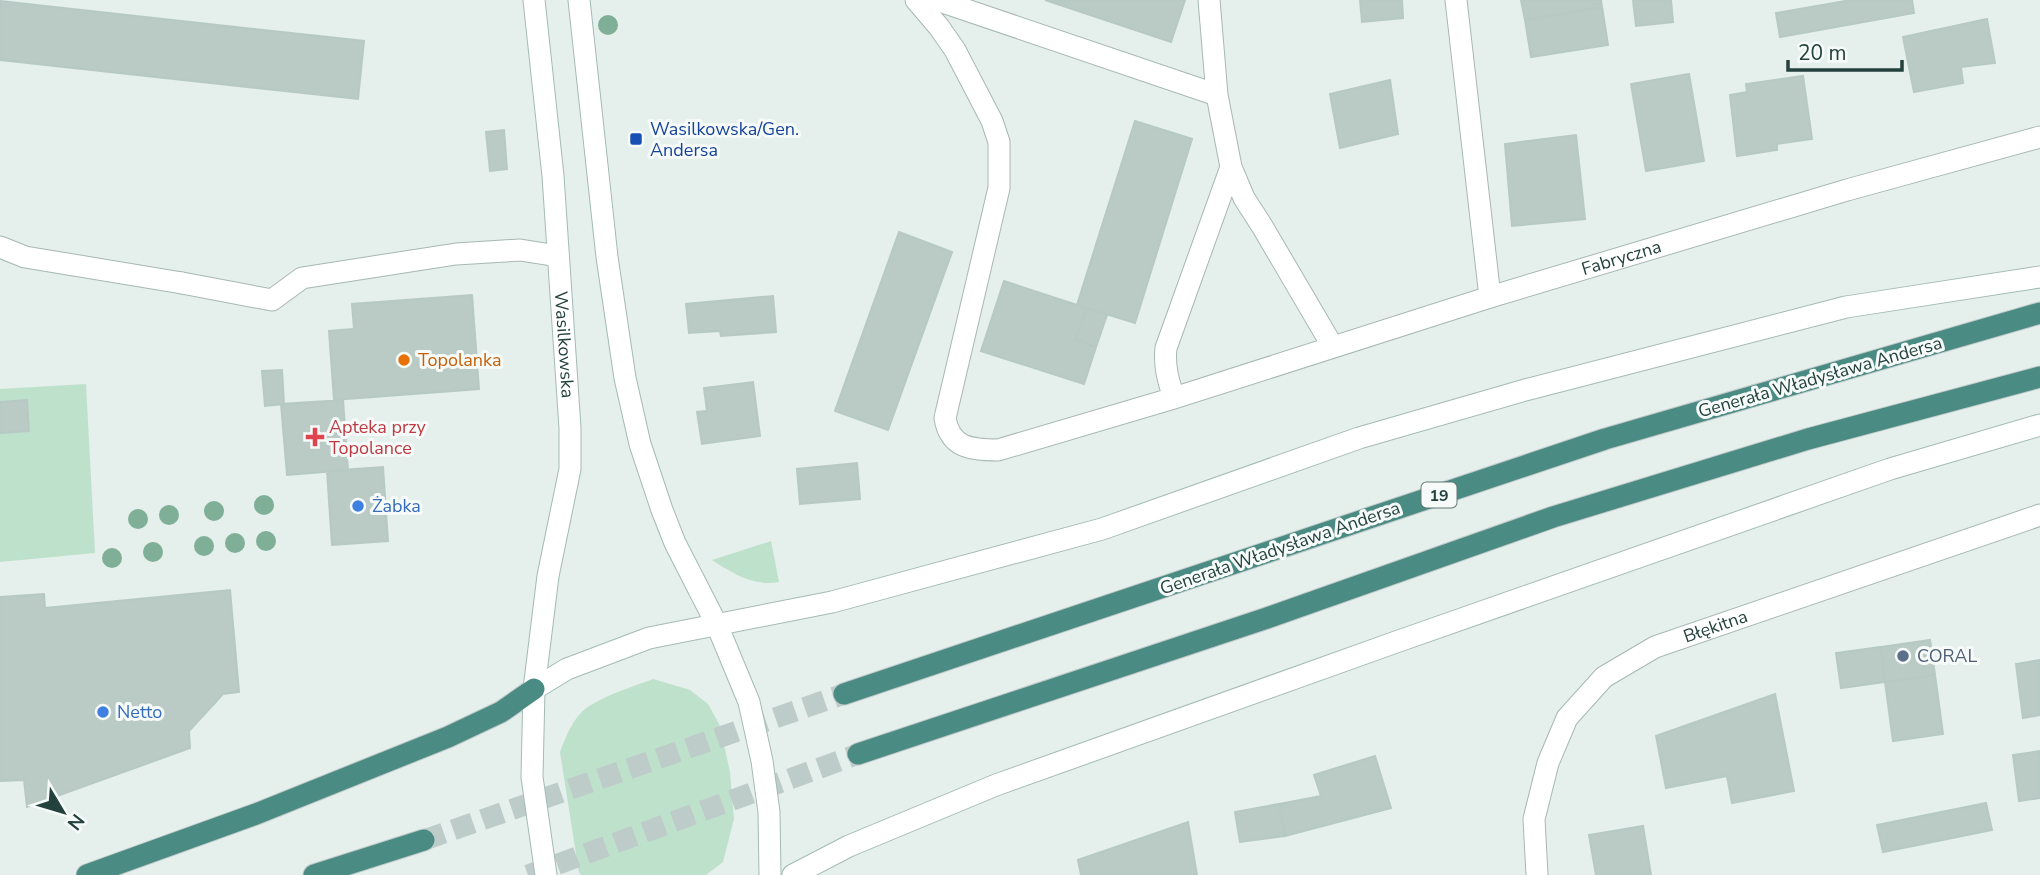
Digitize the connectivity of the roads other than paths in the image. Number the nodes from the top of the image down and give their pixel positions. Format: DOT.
graph roads {
  1 [pos="534,0"];
  2 [pos="579,0"];
  3 [pos="916,0"];
  4 [pos="937,0"];
  5 [pos="1209,0"];
  6 [pos="1456,0"];
  7 [pos="1217,95"];
  8 [pos="2040,137"];
  9 [pos="1231,167"];
  10 [pos="0,247"];
  11 [pos="558,256"];
  12 [pos="2040,277"];
  13 [pos="1490,296"];
  14 [pos="2040,313"];
  15 [pos="1333,347"];
  16 [pos="2040,377"];
  17 [pos="1174,398"];
  18 [pos="2040,425"];
  19 [pos="2040,515"];
  20 [pos="717,625"];
  21 [pos="534,689"];
  22 [pos="844,694"];
  23 [pos="858,754"];
  24 [pos="424,840"];
  25 [pos="87,875"];
  26 [pos="314,875"];
  27 [pos="546,875"];
  28 [pos="770,875"];
  29 [pos="793,875"];
  30 [pos="1537,875"];
  1 -- 11 [label="main road, Wasilkowska"];
  2 -- 20 [label="main road"];
  3 -- 17 [label="main road, Fabryczna"];
  4 -- 7 [label="main road"];
  5 -- 7 [label="main road"];
  6 -- 13 [label="main road"];
  7 -- 9 [label="main road"];
  8 -- 13 [label="main road, Fabryczna"];
  9 -- 15 [label="main road"];
  9 -- 17 [label="main road"];
  10 -- 11 [label="main road"];
  11 -- 21 [label="main road, Wasilkowska"];
  12 -- 20 [label="main road"];
  13 -- 15 [label="main road, Fabryczna"];
  14 -- 22 [label="highway, Generała Władysława Andersa / 19"];
  15 -- 17 [label="main road, Fabryczna"];
  16 -- 23 [label="highway"];
  18 -- 29 [label="main road"];
  19 -- 30 [label="main road, Błękitna"];
  20 -- 21 [label="main road"];
  20 -- 28 [label="main road"];
  21 -- 25 [label="highway"];
  21 -- 27 [label="main road, Wasilkowska"];
  24 -- 26 [label="highway"];
}
